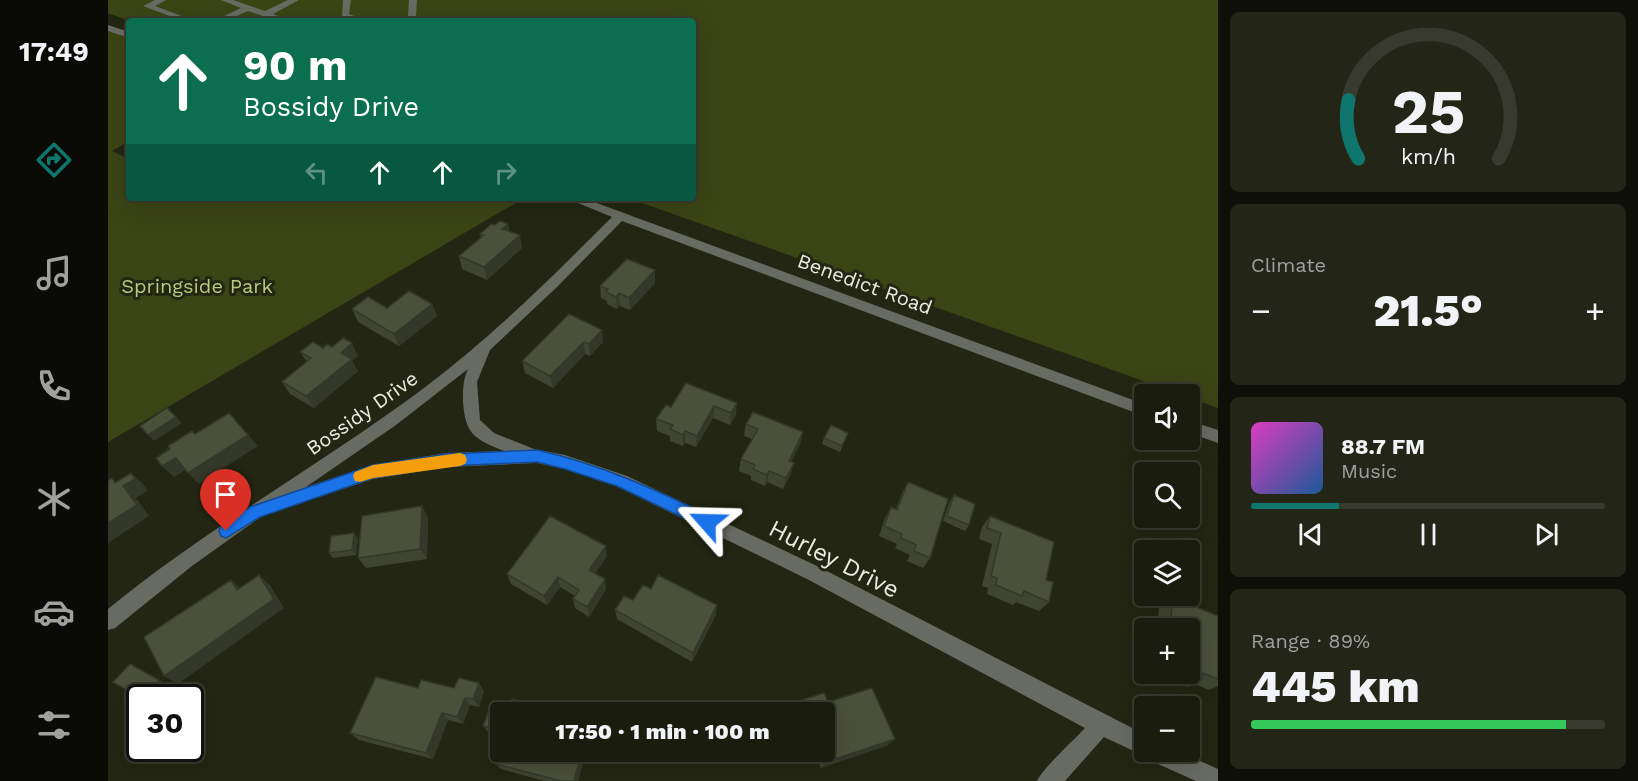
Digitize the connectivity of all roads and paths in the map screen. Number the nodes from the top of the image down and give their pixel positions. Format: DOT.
graph roads {
  1 [pos="162,0"];
  2 [pos="229,0"];
  3 [pos="295,0"];
  4 [pos="347,0"];
  5 [pos="413,0"];
  6 [pos="248,8"];
  7 [pos="266,14"];
  8 [pos="181,18"];
  9 [pos="225,18"];
  10 [pos="277,18"];
  11 [pos="354,18"];
  12 [pos="410,18"];
  13 [pos="108,28"];
  14 [pos="126,34"];
  15 [pos="580,201"];
  16 [pos="620,216"];
  17 [pos="485,344"];
  18 [pos="1134,406"];
  19 [pos="1200,431"];
  20 [pos="1218,437"];
  21 [pos="537,456"];
  22 [pos="255,512"];
  23 [pos="108,621"];
  24 [pos="1101,725"];
  25 [pos="1134,740"];
  26 [pos="1179,762"];
  27 [pos="1218,780"];
  28 [pos="1048,781"];
  1 -- 8 [label="street"];
  2 -- 6 [label="street"];
  3 -- 7 [label="street"];
  4 -- 11 [label="street"];
  5 -- 12 [label="street"];
  6 -- 7 [label="street"];
  6 -- 9 [label="street"];
  7 -- 10 [label="street"];
  13 -- 14 [label="street"];
  15 -- 16 [label="street, Benedict Road"];
  16 -- 17 [label="street, Bossidy Drive"];
  16 -- 18 [label="street, Benedict Road"];
  17 -- 21 [label="street, Hurley Drive"];
  17 -- 22 [label="street, Bossidy Drive"];
  19 -- 20 [label="street"];
  21 -- 22 [label="street, Hurley Drive"];
  21 -- 24 [label="street, Hurley Drive"];
  22 -- 23 [label="street, Bossidy Drive"];
  24 -- 25 [label="street, Hurley Drive"];
  24 -- 28 [label="street"];
  26 -- 27 [label="street"];
}
